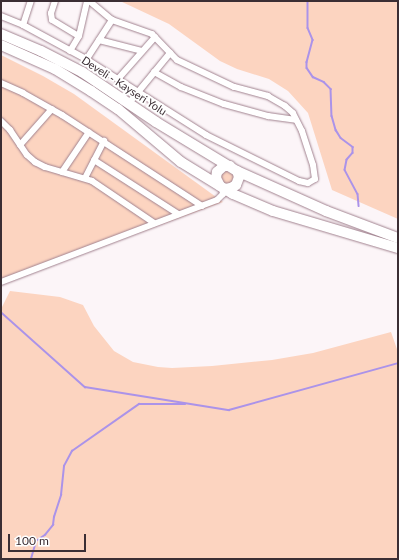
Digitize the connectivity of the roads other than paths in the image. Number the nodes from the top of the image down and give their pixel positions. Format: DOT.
graph roads {
  1 [pos="31,1"];
  2 [pos="55,1"];
  3 [pos="88,1"];
  4 [pos="1,16"];
  5 [pos="112,20"];
  6 [pos="23,25"];
  7 [pos="1,34"];
  8 [pos="79,36"];
  9 [pos="156,38"];
  10 [pos="99,40"];
  11 [pos="1,45"];
  12 [pos="70,51"];
  13 [pos="142,51"];
  14 [pos="170,53"];
  15 [pos="86,60"];
  16 [pos="154,72"];
  17 [pos="118,79"];
  18 [pos="1,83"];
  19 [pos="138,91"];
  20 [pos="129,104"];
  21 [pos="52,109"];
  22 [pos="296,120"];
  23 [pos="1,122"];
  24 [pos="89,132"];
  25 [pos="104,141"];
  26 [pos="20,145"];
  27 [pos="94,160"];
  28 [pos="234,169"];
  29 [pos="62,172"];
  30 [pos="85,178"];
  31 [pos="222,187"];
  32 [pos="202,206"];
  33 [pos="178,214"];
  34 [pos="154,223"];
  35 [pos="398,238"];
  36 [pos="398,248"];
  37 [pos="1,282"];
  1 -- 6 [label="street"];
  2 -- 8 [label="street"];
  3 -- 5 [label="street"];
  3 -- 8 [label="street"];
  4 -- 6 [label="street"];
  5 -- 9 [label="street"];
  5 -- 10 [label="street"];
  6 -- 12 [label="street"];
  7 -- 20 [label="highway, Develi - Kayseri Yolu"];
  8 -- 12 [label="street"];
  9 -- 13 [label="street"];
  9 -- 14 [label="street"];
  10 -- 13 [label="street"];
  10 -- 15 [label="street"];
  11 -- 31 [label="highway, Develi - Kayseri Yolu"];
  12 -- 15 [label="street"];
  13 -- 17 [label="street"];
  14 -- 16 [label="street"];
  14 -- 22 [label="street"];
  15 -- 17 [label="street"];
  16 -- 19 [label="street"];
  16 -- 22 [label="street"];
  17 -- 19 [label="street"];
  18 -- 21 [label="street"];
  19 -- 20 [label="street"];
  19 -- 22 [label="street"];
  20 -- 28 [label="highway, Develi - Kayseri Yolu"];
  21 -- 24 [label="street"];
  21 -- 26 [label="street"];
  23 -- 26 [label="street"];
  24 -- 25 [label="street"];
  24 -- 29 [label="street"];
  25 -- 27 [label="street"];
  25 -- 32 [label="street"];
  26 -- 29 [label="street"];
  27 -- 30 [label="street"];
  27 -- 33 [label="street"];
  28 -- 31 [label="highway"];
  28 -- 31 [label="highway"];
  28 -- 35 [label="highway, Develi - Kayseri Yolu"];
  29 -- 30 [label="street"];
  30 -- 34 [label="street"];
  31 -- 32 [label="street"];
  31 -- 36 [label="highway, Develi - Kayseri Yolu"];
  32 -- 33 [label="street"];
  33 -- 34 [label="street"];
  34 -- 37 [label="street"];
}
